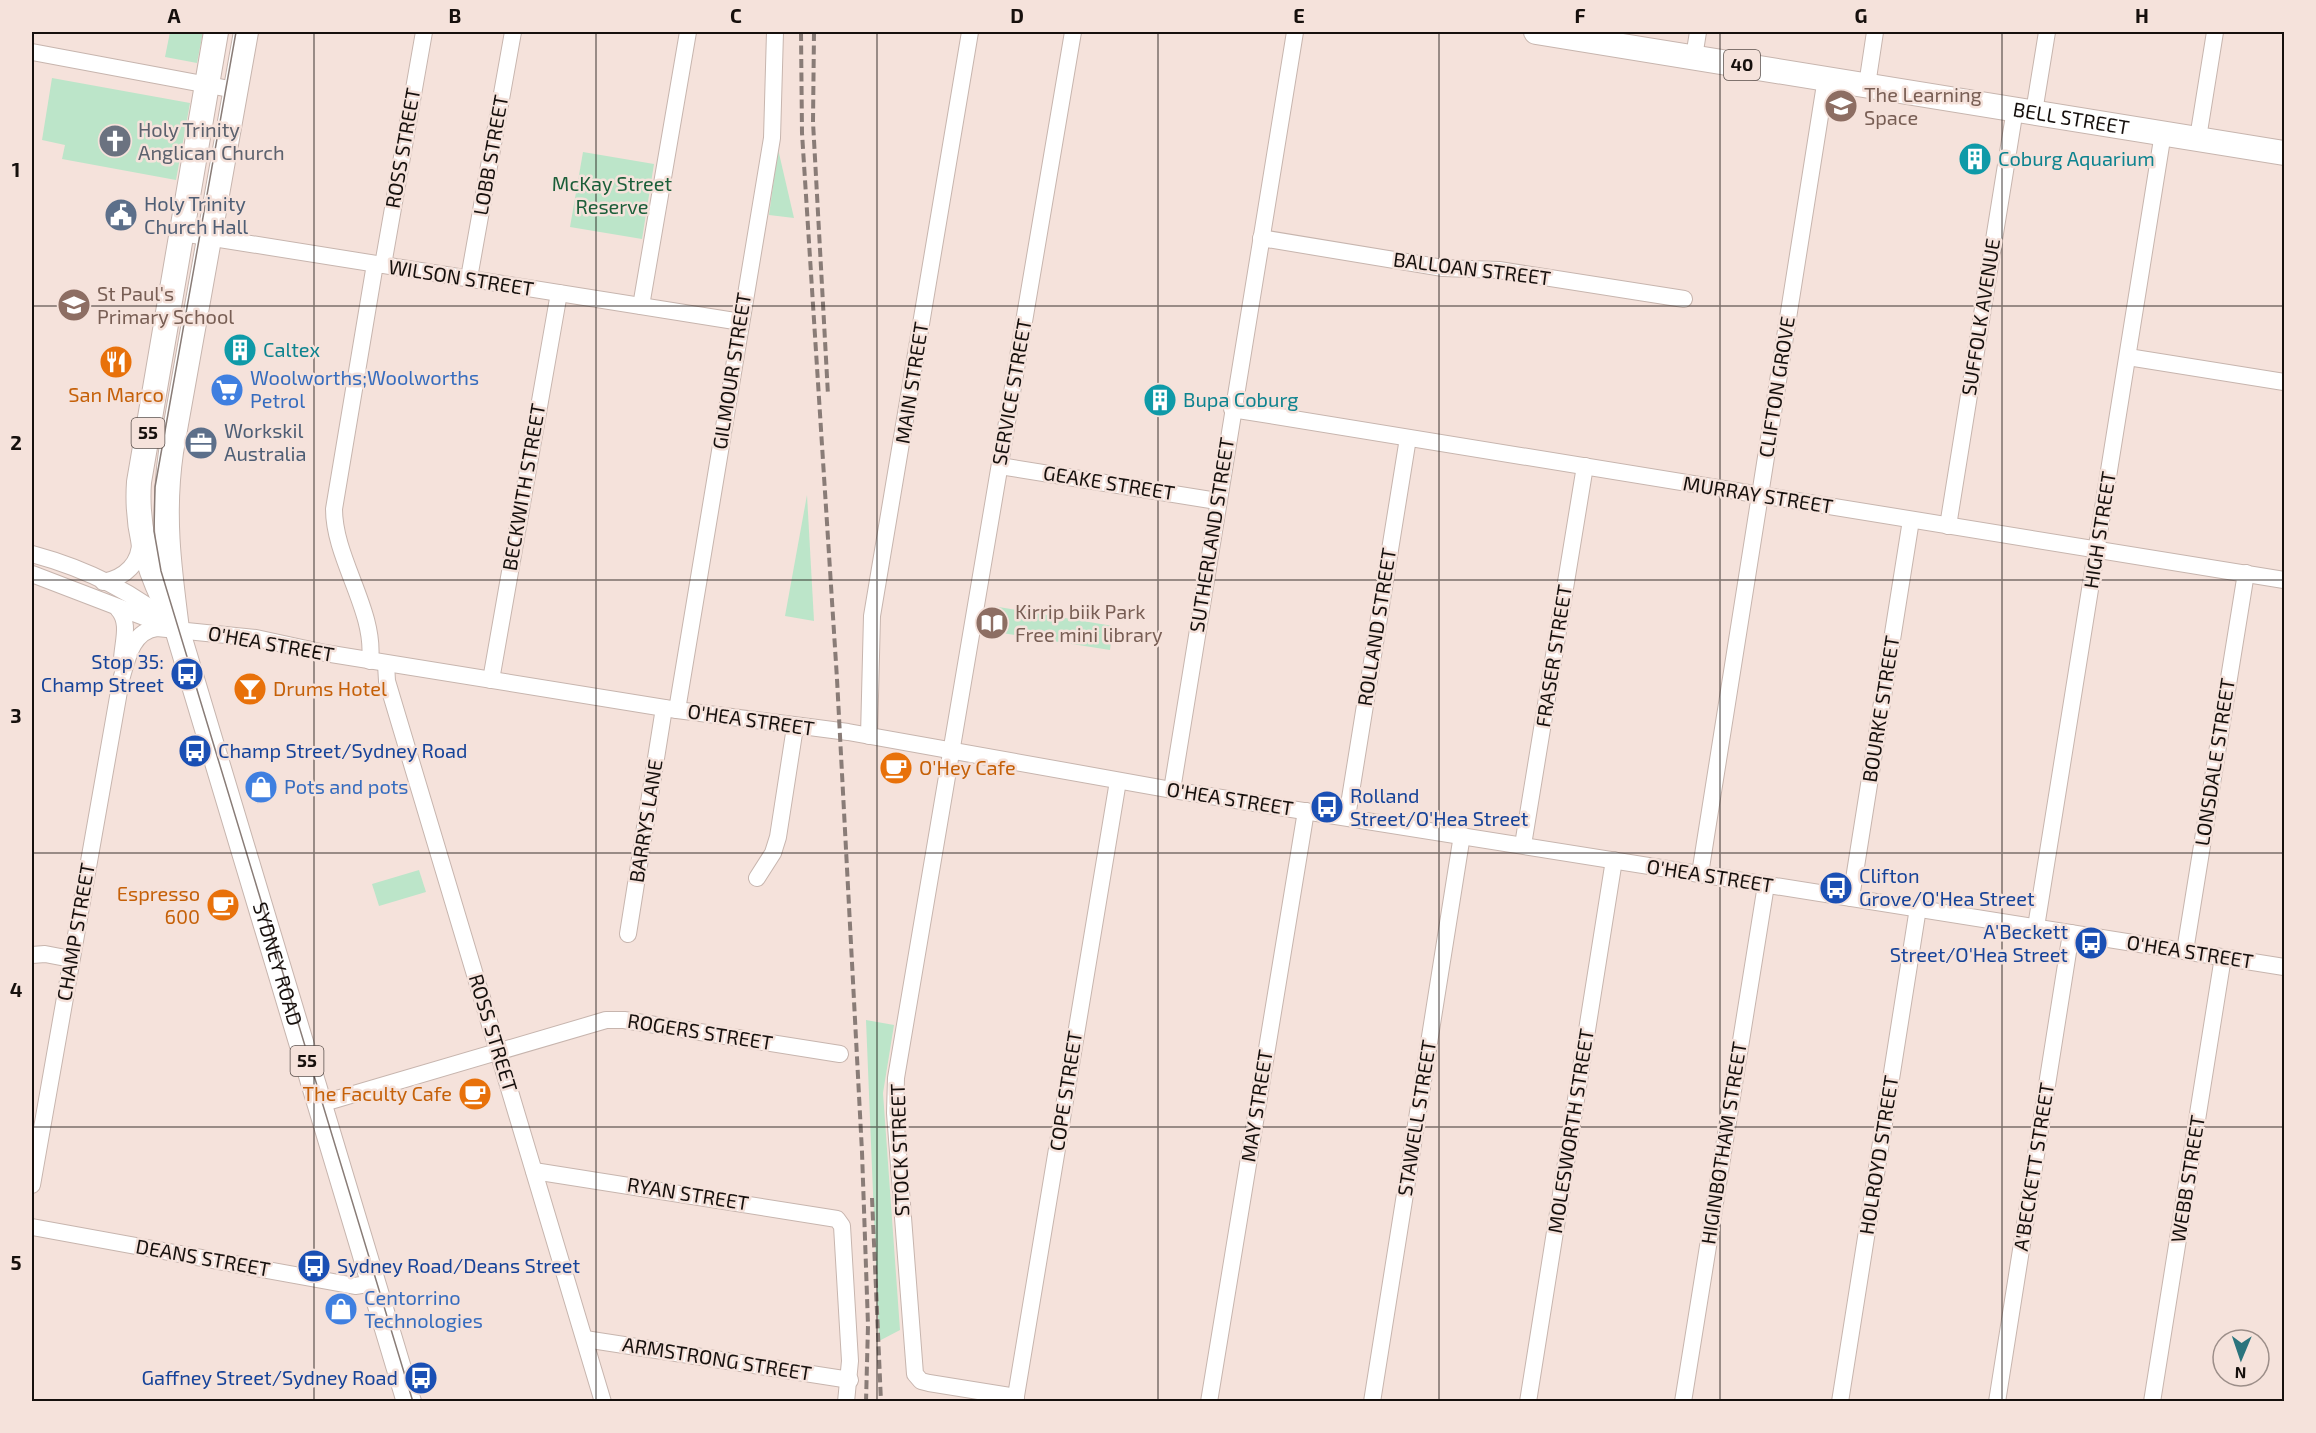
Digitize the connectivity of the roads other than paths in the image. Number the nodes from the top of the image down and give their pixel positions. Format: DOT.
graph roads {
  1 [pos="216,32"];
  2 [pos="246,32"];
  3 [pos="424,32"];
  4 [pos="513,32"];
  5 [pos="688,32"];
  6 [pos="775,32"];
  7 [pos="970,32"];
  8 [pos="1073,32"];
  9 [pos="1295,32"];
  10 [pos="1536,32"];
  11 [pos="1698,32"];
  12 [pos="1875,32"];
  13 [pos="2047,32"];
  14 [pos="2215,32"];
  15 [pos="32,52"];
  16 [pos="1694,57"];
  17 [pos="1826,78"];
  18 [pos="207,85"];
  19 [pos="1867,85"];
  20 [pos="235,90"];
  21 [pos="2024,111"];
  22 [pos="2163,133"];
  23 [pos="2198,138"];
  24 [pos="2284,153"];
  25 [pos="182,232"];
  26 [pos="209,237"];
  27 [pos="1261,238"];
  28 [pos="379,264"];
  29 [pos="469,278"];
  30 [pos="559,294"];
  31 [pos="1684,299"];
  32 [pos="641,306"];
  33 [pos="741,322"];
  34 [pos="2128,357"];
  35 [pos="2284,382"];
  36 [pos="1232,409"];
  37 [pos="1408,438"];
  38 [pos="1000,466"];
  39 [pos="1585,466"];
  40 [pos="1760,495"];
  41 [pos="1217,501"];
  42 [pos="1911,520"];
  43 [pos="1948,526"];
  44 [pos="140,533"];
  45 [pos="2097,549"];
  46 [pos="32,554"];
  47 [pos="2246,573"];
  48 [pos="32,574"];
  49 [pos="2284,580"];
  50 [pos="103,582"];
  51 [pos="118,609"];
  52 [pos="177,628"];
  53 [pos="378,662"];
  54 [pos="121,680"];
  55 [pos="491,680"];
  56 [pos="670,709"];
  57 [pos="795,727"];
  58 [pos="869,736"];
  59 [pos="951,752"];
  60 [pos="1118,781"];
  61 [pos="1172,790"];
  62 [pos="1306,811"];
  63 [pos="1347,817"];
  64 [pos="1462,835"];
  65 [pos="1523,845"];
  66 [pos="1614,860"];
  67 [pos="1700,874"];
  68 [pos="757,878"];
  69 [pos="1766,885"];
  70 [pos="1851,898"];
  71 [pos="1918,908"];
  72 [pos="2036,927"];
  73 [pos="2071,933"];
  74 [pos="628,934"];
  75 [pos="2185,951"];
  76 [pos="32,955"];
  77 [pos="2223,957"];
  78 [pos="71,959"];
  79 [pos="2284,967"];
  80 [pos="500,1051"];
  81 [pos="840,1054"];
  82 [pos="320,1104"];
  83 [pos="534,1171"];
  84 [pos="32,1185"];
  85 [pos="32,1227"];
  86 [pos="374,1283"];
  87 [pos="585,1339"];
  88 [pos="850,1380"];
  89 [pos="1016,1399"];
  90 [pos="409,1401"];
  91 [pos="603,1401"];
  92 [pos="846,1401"];
  93 [pos="1209,1401"];
  94 [pos="1372,1401"];
  95 [pos="1528,1401"];
  96 [pos="1683,1401"];
  97 [pos="1840,1401"];
  98 [pos="1997,1401"];
  99 [pos="2152,1401"];
  1 -- 18 [label="highway, SYDNEY ROAD / 55"];
  2 -- 20 [label="highway, SYDNEY ROAD / 55"];
  3 -- 28 [label="street, ROSS STREET"];
  4 -- 29 [label="street, LOBB STREET"];
  5 -- 32 [label="street"];
  6 -- 33 [label="street, GILMOUR STREET"];
  7 -- 58 [label="street, MAIN STREET"];
  8 -- 38 [label="street, SERVICE STREET"];
  9 -- 27 [label="street, SUTHERLAND STREET"];
  10 -- 16 [label="highway, BELL STREET / 40"];
  11 -- 16 [label="street"];
  12 -- 19 [label="street"];
  13 -- 21 [label="street, SUFFOLK AVENUE"];
  14 -- 23 [label="street"];
  15 -- 18 [label="street"];
  16 -- 17 [label="highway, BELL STREET / 40"];
  17 -- 19 [label="highway, BELL STREET / 40"];
  17 -- 40 [label="street, CLIFTON GROVE"];
  18 -- 20 [label="street"];
  18 -- 25 [label="highway, SYDNEY ROAD / 55"];
  19 -- 21 [label="highway, BELL STREET / 40"];
  20 -- 26 [label="highway, SYDNEY ROAD / 55"];
  21 -- 22 [label="highway, BELL STREET / 40"];
  21 -- 43 [label="street, SUFFOLK AVENUE"];
  22 -- 23 [label="highway, BELL STREET / 40"];
  22 -- 34 [label="street, HIGH STREET"];
  23 -- 24 [label="highway, BELL STREET / 40"];
  25 -- 26 [label="street, WILSON STREET"];
  25 -- 44 [label="highway, SYDNEY ROAD / 55"];
  26 -- 28 [label="street, WILSON STREET"];
  26 -- 52 [label="highway, SYDNEY ROAD / 55"];
  27 -- 31 [label="street, BALLOAN STREET"];
  27 -- 36 [label="street, SUTHERLAND STREET"];
  28 -- 29 [label="street, WILSON STREET"];
  28 -- 53 [label="street, ROSS STREET"];
  29 -- 30 [label="street, WILSON STREET"];
  30 -- 32 [label="street, WILSON STREET"];
  30 -- 55 [label="street, BECKWITH STREET"];
  32 -- 33 [label="street, WILSON STREET"];
  33 -- 56 [label="street, GILMOUR STREET"];
  34 -- 35 [label="street"];
  34 -- 45 [label="street, HIGH STREET"];
  36 -- 37 [label="street, MURRAY STREET"];
  36 -- 41 [label="street, SUTHERLAND STREET"];
  37 -- 39 [label="street, MURRAY STREET"];
  37 -- 63 [label="street, ROLLAND STREET"];
  38 -- 41 [label="street, GEAKE STREET"];
  38 -- 59 [label="street, SERVICE STREET"];
  39 -- 40 [label="street, MURRAY STREET"];
  39 -- 65 [label="street, FRASER STREET"];
  40 -- 42 [label="street, MURRAY STREET"];
  40 -- 67 [label="street, CLIFTON GROVE"];
  41 -- 61 [label="street, SUTHERLAND STREET"];
  42 -- 43 [label="street, MURRAY STREET"];
  42 -- 70 [label="street, BOURKE STREET"];
  43 -- 45 [label="street, MURRAY STREET"];
  44 -- 50 [label="street"];
  44 -- 52 [label="highway, SYDNEY ROAD / 55"];
  45 -- 47 [label="street, MURRAY STREET"];
  45 -- 72 [label="street, HIGH STREET"];
  46 -- 50 [label="street"];
  47 -- 49 [label="street, MURRAY STREET"];
  47 -- 75 [label="street, LONSDALE STREET"];
  48 -- 51 [label="street"];
  50 -- 52 [label="street"];
  51 -- 52 [label="street"];
  51 -- 54 [label="street, CHAMP STREET"];
  52 -- 53 [label="street, O'HEA STREET"];
  52 -- 54 [label="street, CHAMP STREET"];
  52 -- 82 [label="highway, SYDNEY ROAD / 55"];
  53 -- 55 [label="street, O'HEA STREET"];
  53 -- 80 [label="street, ROSS STREET"];
  54 -- 78 [label="street, CHAMP STREET"];
  55 -- 56 [label="street, O'HEA STREET"];
  56 -- 57 [label="street, O'HEA STREET"];
  56 -- 74 [label="street, BARRYS LANE"];
  57 -- 58 [label="street, O'HEA STREET"];
  57 -- 68 [label="street"];
  58 -- 59 [label="street, O'HEA STREET"];
  59 -- 60 [label="street, O'HEA STREET"];
  59 -- 89 [label="street, STOCK STREET"];
  60 -- 61 [label="street, O'HEA STREET"];
  60 -- 89 [label="street, COPE STREET"];
  61 -- 62 [label="street, O'HEA STREET"];
  62 -- 63 [label="street, O'HEA STREET"];
  62 -- 93 [label="street, MAY STREET"];
  63 -- 64 [label="street, O'HEA STREET"];
  64 -- 65 [label="street, O'HEA STREET"];
  64 -- 94 [label="street, STAWELL STREET"];
  65 -- 66 [label="street, O'HEA STREET"];
  66 -- 67 [label="street, O'HEA STREET"];
  66 -- 95 [label="street, MOLESWORTH STREET"];
  67 -- 69 [label="street, O'HEA STREET"];
  69 -- 70 [label="street, O'HEA STREET"];
  69 -- 96 [label="street, HIGINBOTHAM STREET"];
  70 -- 71 [label="street, O'HEA STREET"];
  71 -- 72 [label="street, O'HEA STREET"];
  71 -- 97 [label="street, HOLROYD STREET"];
  72 -- 73 [label="street, O'HEA STREET"];
  73 -- 75 [label="street, O'HEA STREET"];
  73 -- 98 [label="street, A'BECKETT STREET"];
  75 -- 77 [label="street, O'HEA STREET"];
  76 -- 78 [label="street"];
  77 -- 79 [label="street, O'HEA STREET"];
  77 -- 99 [label="street, WEBB STREET"];
  78 -- 84 [label="street, CHAMP STREET"];
  80 -- 81 [label="street, ROGERS STREET"];
  80 -- 82 [label="street, ROGERS STREET"];
  80 -- 83 [label="street, ROSS STREET"];
  82 -- 86 [label="highway, SYDNEY ROAD / 55"];
  83 -- 87 [label="street, ROSS STREET"];
  83 -- 88 [label="street, RYAN STREET"];
  85 -- 86 [label="street, DEANS STREET"];
  86 -- 90 [label="highway, SYDNEY ROAD / 55"];
  87 -- 88 [label="street, ARMSTRONG STREET"];
  87 -- 91 [label="street, ROSS STREET"];
  88 -- 92 [label="street"];
}
